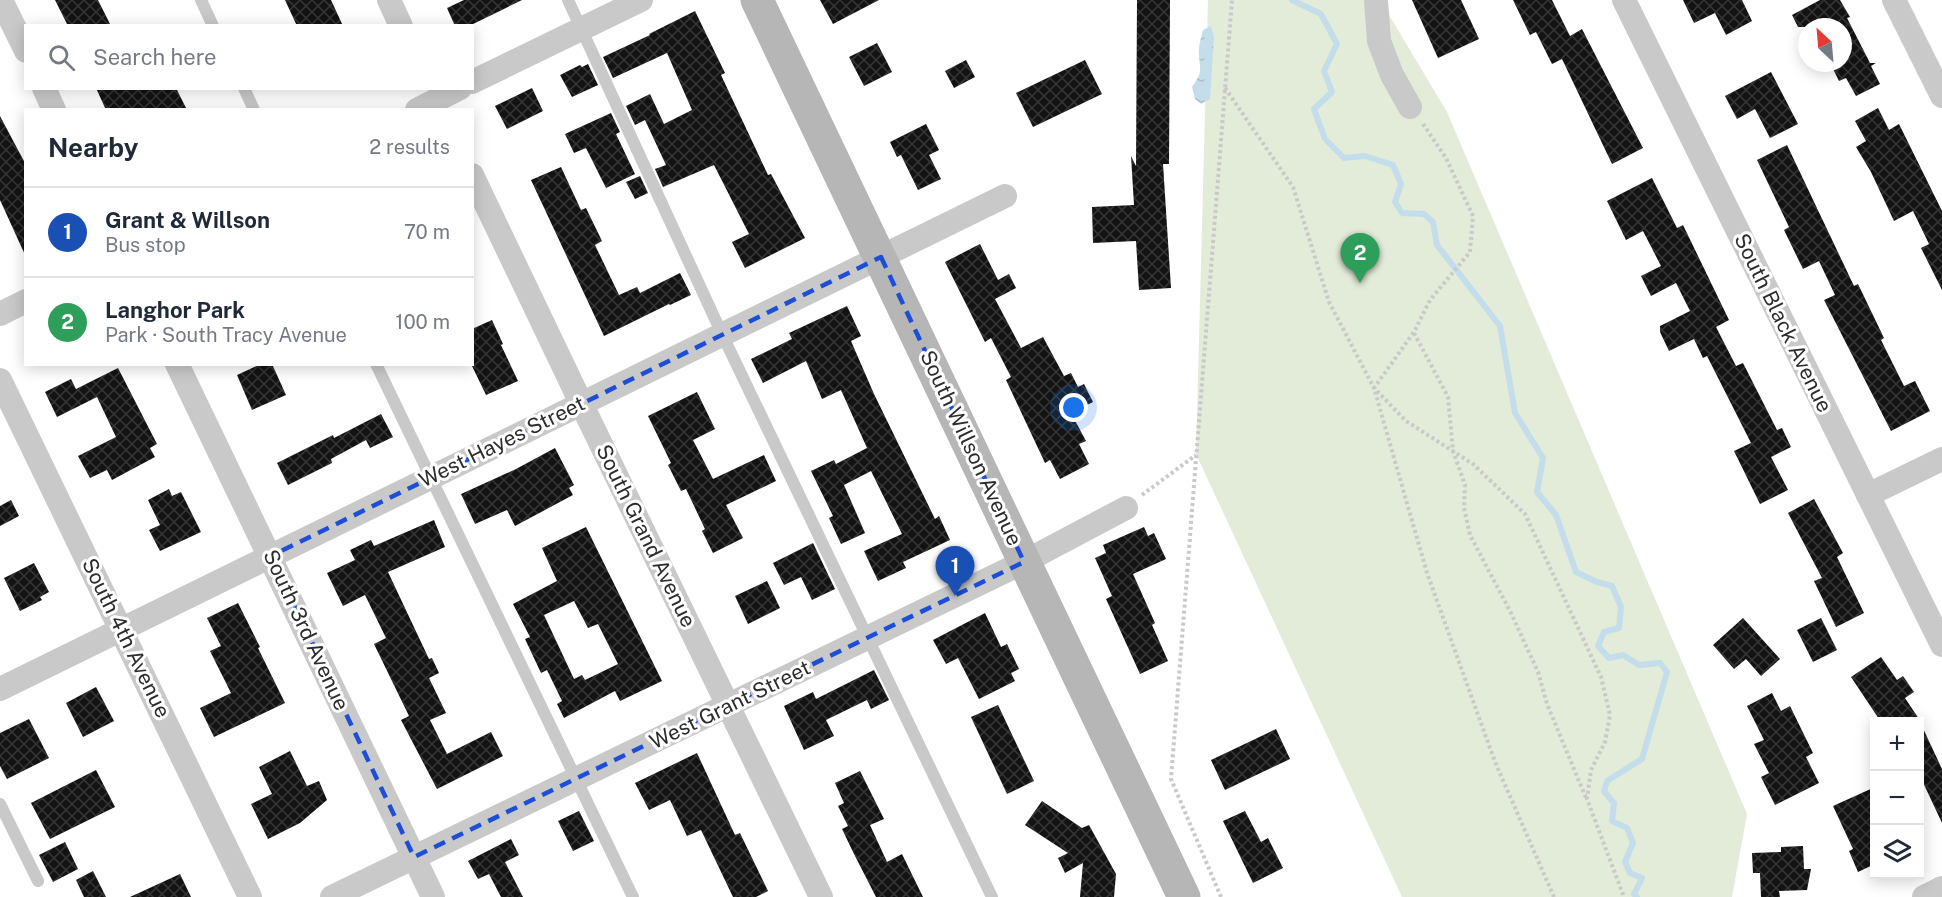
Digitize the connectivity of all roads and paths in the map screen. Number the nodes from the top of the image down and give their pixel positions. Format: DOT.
graph roads {
  1 [pos="1,0"];
  2 [pos="201,0"];
  3 [pos="388,0"];
  4 [pos="568,0"];
  5 [pos="641,0"];
  6 [pos="757,0"];
  7 [pos="1232,0"];
  8 [pos="1376,0"];
  9 [pos="1624,0"];
  10 [pos="1894,0"];
  11 [pos="212,24"];
  12 [pos="400,24"];
  13 [pos="582,29"];
  14 [pos="24,47"];
  15 [pos="474,81"];
  16 [pos="1226,88"];
  17 [pos="45,90"];
  18 [pos="245,90"];
  19 [pos="456,90"];
  20 [pos="1942,96"];
  21 [pos="432,102"];
  22 [pos="1410,107"];
  23 [pos="53,108"];
  24 [pos="253,108"];
  25 [pos="474,179"];
  26 [pos="1005,196"];
  27 [pos="881,257"];
  28 [pos="24,302"];
  29 [pos="0,314"];
  30 [pos="1414,333"];
  31 [pos="723,334"];
  32 [pos="178,366"];
  33 [pos="377,366"];
  34 [pos="0,380"];
  35 [pos="1374,388"];
  36 [pos="581,403"];
  37 [pos="1452,451"];
  38 [pos="1196,454"];
  39 [pos="1942,459"];
  40 [pos="431,477"];
  41 [pos="1868,495"];
  42 [pos="1126,508"];
  43 [pos="271,555"];
  44 [pos="1024,562"];
  45 [pos="121,629"];
  46 [pos="870,638"];
  47 [pos="1942,645"];
  48 [pos="0,689"];
  49 [pos="729,705"];
  50 [pos="576,779"];
  51 [pos="1587,799"];
  52 [pos="0,804"];
  53 [pos="414,857"];
  54 [pos="38,881"];
  55 [pos="1942,888"];
  56 [pos="250,897"];
  57 [pos="332,897"];
  58 [pos="433,897"];
  59 [pos="633,897"];
  60 [pos="821,897"];
  61 [pos="992,897"];
  62 [pos="1184,897"];
  63 [pos="1221,897"];
  64 [pos="1554,897"];
  65 [pos="1624,897"];
  66 [pos="1924,897"];
  1 -- 14 [label="street"];
  2 -- 11 [label="lane"];
  3 -- 12 [label="street"];
  4 -- 13 [label="lane"];
  5 -- 13 [label="street"];
  6 -- 27 [label="main road, South Willson Avenue"];
  7 -- 16 [label="path"];
  8 -- 22 [label="street"];
  9 -- 41 [label="street, South Black Avenue"];
  10 -- 20 [label="street"];
  13 -- 15 [label="street"];
  13 -- 31 [label="lane"];
  16 -- 35 [label="path"];
  16 -- 38 [label="path"];
  17 -- 23 [label="street"];
  18 -- 24 [label="lane"];
  19 -- 21 [label="street"];
  22 -- 30 [label="path"];
  25 -- 36 [label="street, South Grand Avenue"];
  26 -- 27 [label="street, West Hayes Street"];
  27 -- 31 [label="street, West Hayes Street"];
  27 -- 44 [label="main road, South Willson Avenue"];
  28 -- 29 [label="street"];
  30 -- 35 [label="path"];
  30 -- 37 [label="path"];
  31 -- 36 [label="street, West Hayes Street"];
  31 -- 46 [label="lane"];
  32 -- 43 [label="street, South 3rd Avenue"];
  33 -- 40 [label="lane"];
  34 -- 45 [label="street, South 4th Avenue"];
  35 -- 37 [label="path"];
  35 -- 64 [label="path"];
  36 -- 40 [label="street, West Hayes Street"];
  36 -- 49 [label="street, South Grand Avenue"];
  37 -- 51 [label="path"];
  37 -- 51 [label="path"];
  38 -- 42 [label="path"];
  38 -- 63 [label="path"];
  39 -- 41 [label="street"];
  40 -- 43 [label="street, West Hayes Street"];
  40 -- 50 [label="lane"];
  41 -- 47 [label="street, South Black Avenue"];
  42 -- 44 [label="street, West Grant Street"];
  43 -- 45 [label="street, West Hayes Street"];
  43 -- 53 [label="street, South 3rd Avenue"];
  44 -- 46 [label="street, West Grant Street"];
  44 -- 62 [label="main road, South Willson Avenue"];
  45 -- 48 [label="street, West Hayes Street"];
  45 -- 56 [label="street, South 4th Avenue"];
  46 -- 49 [label="street, West Grant Street"];
  46 -- 61 [label="lane"];
  49 -- 50 [label="street, West Grant Street"];
  49 -- 60 [label="street, South Grand Avenue"];
  50 -- 53 [label="street, West Grant Street"];
  50 -- 59 [label="lane"];
  51 -- 65 [label="path"];
  52 -- 54 [label="lane"];
  53 -- 57 [label="street, West Grant Street"];
  53 -- 58 [label="street, South 3rd Avenue"];
  55 -- 66 [label="street"];
}
